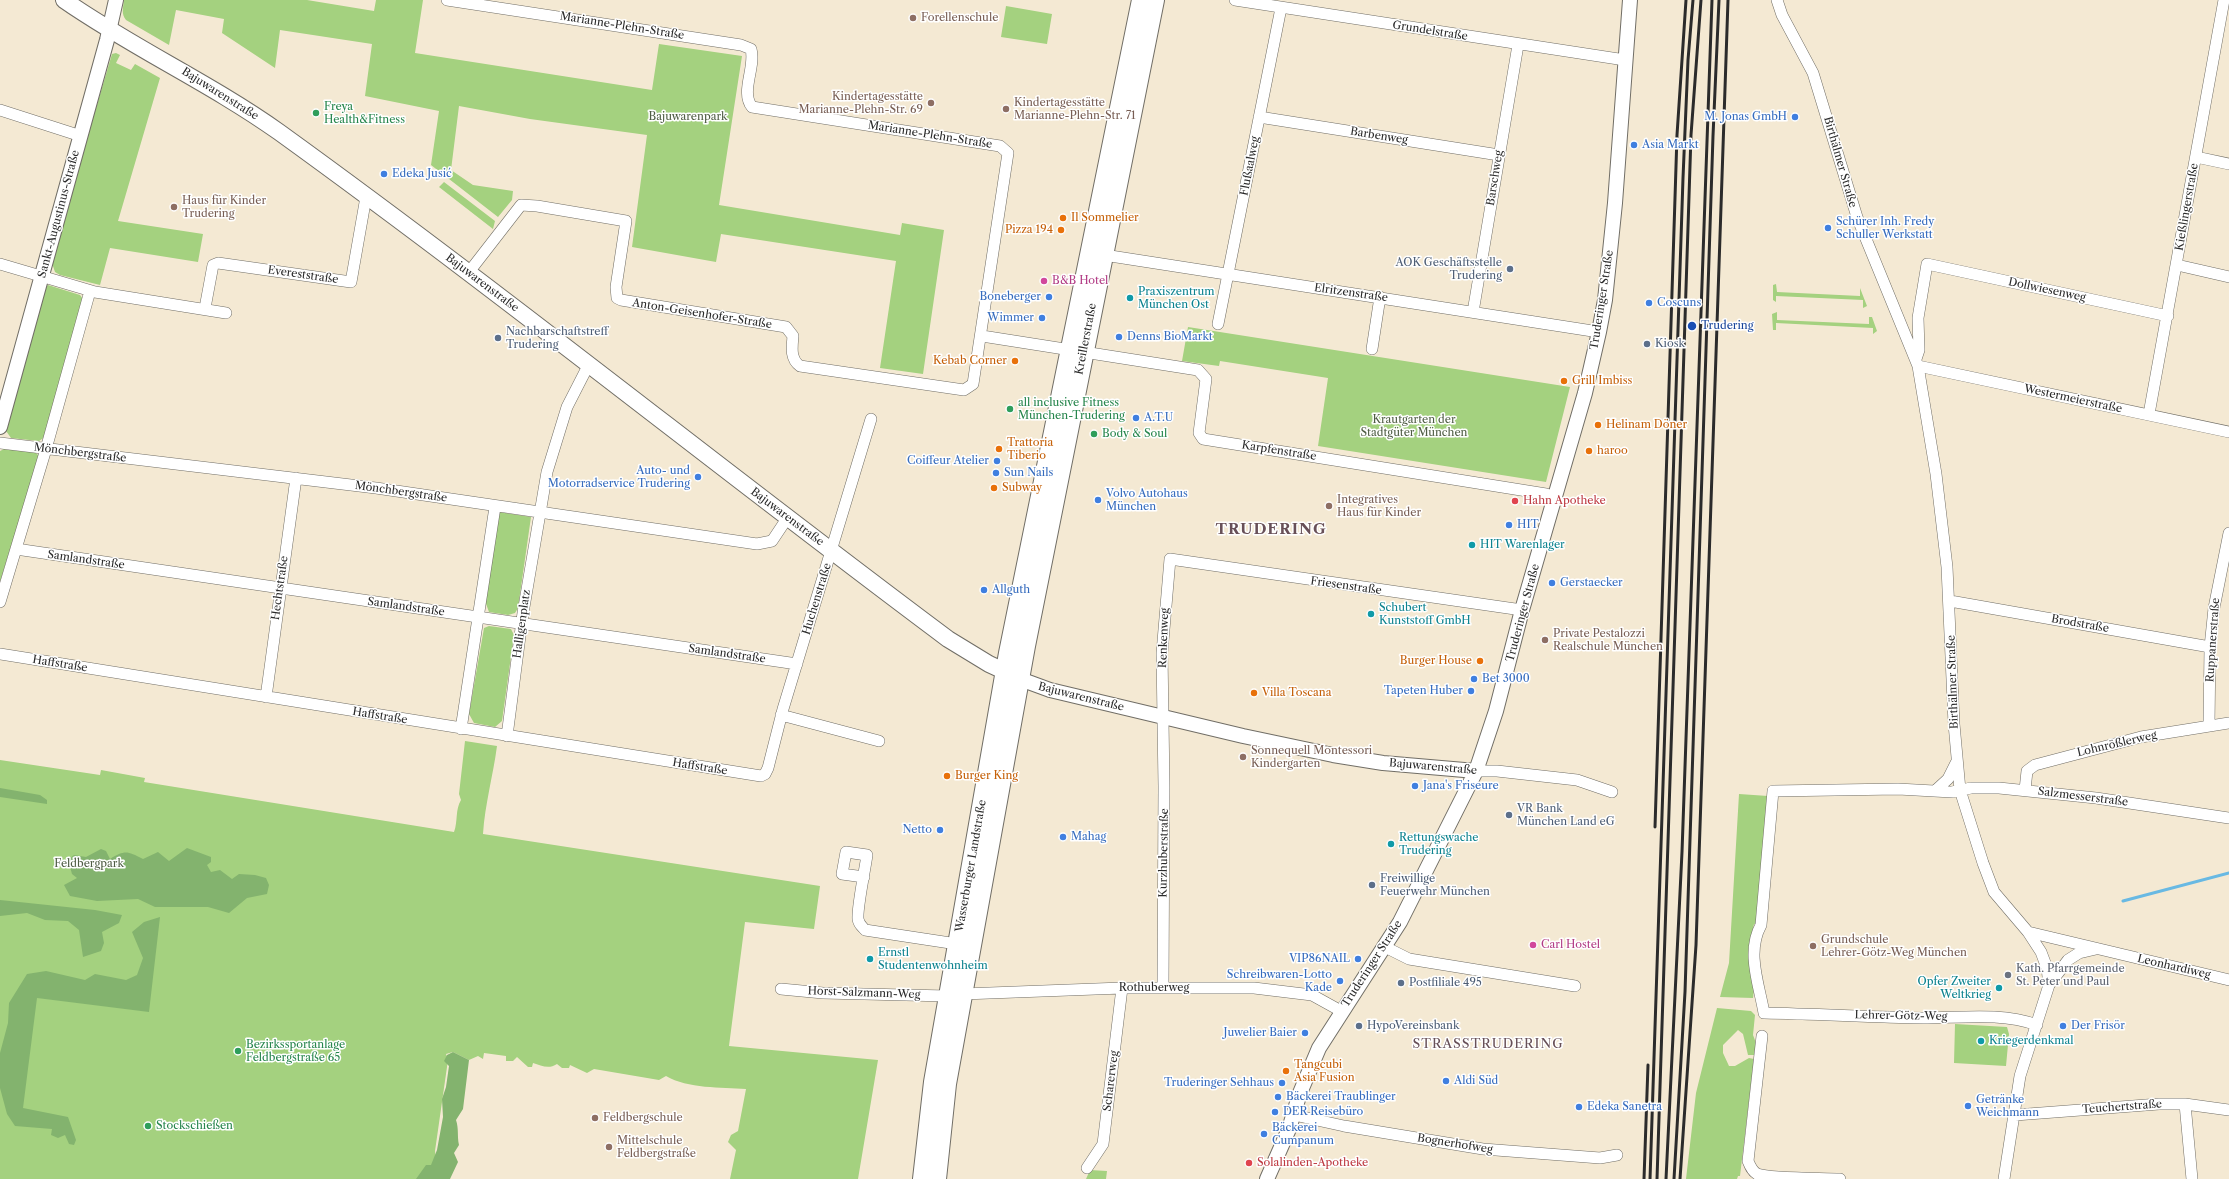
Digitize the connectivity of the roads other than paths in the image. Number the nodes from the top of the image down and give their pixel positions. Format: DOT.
graph roads {
  1 [pos="64,0"];
  2 [pos="116,0"];
  3 [pos="447,0"];
  4 [pos="1141,0"];
  5 [pos="1155,0"];
  6 [pos="1236,0"];
  7 [pos="1630,0"];
  8 [pos="1777,0"];
  9 [pos="2224,0"];
  10 [pos="1281,8"];
  11 [pos="2225,24"];
  12 [pos="110,30"];
  13 [pos="1518,45"];
  14 [pos="1625,60"];
  15 [pos="0,110"];
  16 [pos="1259,117"];
  17 [pos="81,136"];
  18 [pos="1499,155"];
  19 [pos="2196,157"];
  20 [pos="2229,164"];
  21 [pos="366,198"];
  22 [pos="1104,255"];
  23 [pos="0,264"];
  24 [pos="1927,264"];
  25 [pos="2177,265"];
  26 [pos="469,272"];
  27 [pos="1229,275"];
  28 [pos="42,276"];
  29 [pos="2229,277"];
  30 [pos="90,290"];
  31 [pos="1380,297"];
  32 [pos="204,308"];
  33 [pos="226,312"];
  34 [pos="1473,312"];
  35 [pos="2168,316"];
  36 [pos="1918,318"];
  37 [pos="1218,324"];
  38 [pos="1902,324"];
  39 [pos="1599,332"];
  40 [pos="982,336"];
  41 [pos="1372,349"];
  42 [pos="1077,351"];
  43 [pos="1917,362"];
  44 [pos="589,364"];
  45 [pos="5,393"];
  46 [pos="2149,414"];
  47 [pos="871,419"];
  48 [pos="0,427"];
  49 [pos="2229,432"];
  50 [pos="0,443"];
  51 [pos="46,449"];
  52 [pos="296,478"];
  53 [pos="1556,497"];
  54 [pos="495,507"];
  55 [pos="540,512"];
  56 [pos="788,517"];
  57 [pos="2229,533"];
  58 [pos="16,549"];
  59 [pos="832,551"];
  60 [pos="1170,559"];
  61 [pos="2225,572"];
  62 [pos="280,588"];
  63 [pos="1950,601"];
  64 [pos="0,602"];
  65 [pos="1522,610"];
  66 [pos="478,617"];
  67 [pos="522,623"];
  68 [pos="2210,647"];
  69 [pos="0,654"];
  70 [pos="797,664"];
  71 [pos="1013,675"];
  72 [pos="266,697"];
  73 [pos="781,715"];
  74 [pos="1163,717"];
  75 [pos="2229,723"];
  76 [pos="2209,724"];
  77 [pos="462,729"];
  78 [pos="507,736"];
  79 [pos="879,741"];
  80 [pos="1956,763"];
  81 [pos="1476,771"];
  82 [pos="761,776"];
  83 [pos="1936,790"];
  84 [pos="1960,790"];
  85 [pos="2025,790"];
  86 [pos="1612,792"];
  87 [pos="2229,818"];
  88 [pos="864,877"];
  89 [pos="2028,932"];
  90 [pos="957,944"];
  91 [pos="1385,947"];
  92 [pos="2096,949"];
  93 [pos="2229,980"];
  94 [pos="2049,985"];
  95 [pos="1575,986"];
  96 [pos="1122,988"];
  97 [pos="1163,988"];
  98 [pos="781,989"];
  99 [pos="955,995"];
  100 [pos="1341,1011"];
  101 [pos="1764,1013"];
  102 [pos="2037,1025"];
  103 [pos="1762,1036"];
  104 [pos="2185,1104"];
  105 [pos="2229,1110"];
  106 [pos="1294,1115"];
  107 [pos="2015,1115"];
  108 [pos="1617,1155"];
  109 [pos="1086,1168"];
  110 [pos="922,1179"];
  111 [pos="937,1179"];
  112 [pos="1267,1179"];
  113 [pos="1840,1179"];
  114 [pos="2004,1179"];
  115 [pos="2192,1179"];
  1 -- 12 [label="main road, Bajuwarenstraße"];
  2 -- 12 [label="street, Sankt-Augustinus-Straße"];
  3 -- 40 [label="street, Marianne-Plehn-Straße"];
  4 -- 42 [label="main road, Kreillerstraße"];
  5 -- 22 [label="main road, Kreillerstraße"];
  6 -- 10 [label="street, Grundelstraße"];
  7 -- 14 [label="street, Truderinger Straße"];
  8 -- 38 [label="street, Birthälmer Straße"];
  9 -- 11 [label="street, Kießlingerstraße"];
  10 -- 13 [label="street, Grundelstraße"];
  10 -- 16 [label="street, Flußaalweg"];
  11 -- 19 [label="street, Kießlingerstraße"];
  12 -- 17 [label="street, Sankt-Augustinus-Straße"];
  12 -- 21 [label="main road, Bajuwarenstraße"];
  13 -- 14 [label="street, Grundelstraße"];
  13 -- 18 [label="street, Barschweg"];
  14 -- 39 [label="street, Truderinger Straße"];
  15 -- 17 [label="street"];
  16 -- 18 [label="street, Barbenweg"];
  16 -- 27 [label="street, Flußaalweg"];
  17 -- 28 [label="street, Sankt-Augustinus-Straße"];
  18 -- 34 [label="street, Barschweg"];
  19 -- 20 [label="street"];
  19 -- 25 [label="street, Kießlingerstraße"];
  21 -- 26 [label="main road, Bajuwarenstraße"];
  21 -- 32 [label="street, Evereststraße"];
  22 -- 27 [label="street, Elritzenstraße"];
  22 -- 42 [label="main road, Kreillerstraße"];
  23 -- 28 [label="street"];
  24 -- 35 [label="street, Dollwiesenweg"];
  24 -- 36 [label="street, Birthälmer Straße"];
  25 -- 29 [label="street"];
  25 -- 35 [label="street, Kießlingerstraße"];
  26 -- 40 [label="street, Anton-Geisenhofer-Straße"];
  26 -- 44 [label="main road, Bajuwarenstraße"];
  27 -- 31 [label="street, Elritzenstraße"];
  27 -- 37 [label="street, Flußaalweg"];
  28 -- 30 [label="street"];
  28 -- 45 [label="street, Sankt-Augustinus-Straße"];
  30 -- 32 [label="street"];
  30 -- 51 [label="street"];
  31 -- 34 [label="street, Elritzenstraße"];
  31 -- 41 [label="street"];
  32 -- 33 [label="street"];
  34 -- 39 [label="street, Elritzenstraße"];
  35 -- 46 [label="street, Kießlingerstraße"];
  36 -- 38 [label="street"];
  36 -- 43 [label="street, Birthälmer Straße"];
  38 -- 43 [label="street, Birthälmer Straße"];
  39 -- 53 [label="street, Truderinger Straße"];
  40 -- 42 [label="street"];
  42 -- 53 [label="street, Karpfenstraße"];
  42 -- 71 [label="main road, Kreillerstraße"];
  43 -- 46 [label="street, Westermeierstraße"];
  43 -- 63 [label="street, Birthälmer Straße"];
  44 -- 55 [label="street, Halligenplatz"];
  44 -- 56 [label="main road, Bajuwarenstraße"];
  45 -- 48 [label="street, Sankt-Augustinus-Straße"];
  46 -- 49 [label="street, Westermeierstraße"];
  47 -- 59 [label="street, Huchenstraße"];
  50 -- 51 [label="street, Mönchbergstraße"];
  51 -- 52 [label="street, Mönchbergstraße"];
  51 -- 58 [label="street"];
  52 -- 54 [label="street, Mönchbergstraße"];
  52 -- 62 [label="street, Hechtstraße"];
  53 -- 65 [label="street, Truderinger Straße"];
  54 -- 55 [label="street, Mönchbergstraße"];
  54 -- 66 [label="street"];
  55 -- 56 [label="street, Mönchbergstraße"];
  55 -- 67 [label="street, Halligenplatz"];
  56 -- 59 [label="main road, Bajuwarenstraße"];
  57 -- 61 [label="street, Ruppanerstraße"];
  58 -- 62 [label="street, Samlandstraße"];
  58 -- 64 [label="street"];
  59 -- 70 [label="street, Huchenstraße"];
  59 -- 71 [label="main road, Bajuwarenstraße"];
  60 -- 65 [label="street, Friesenstraße"];
  60 -- 74 [label="street, Renkenweg"];
  61 -- 68 [label="street, Ruppanerstraße"];
  62 -- 66 [label="street, Samlandstraße"];
  62 -- 72 [label="street, Hechtstraße"];
  63 -- 68 [label="street, Brodstraße"];
  63 -- 80 [label="street, Birthälmer Straße"];
  65 -- 81 [label="street, Truderinger Straße"];
  66 -- 67 [label="street, Samlandstraße"];
  66 -- 77 [label="street"];
  67 -- 70 [label="street, Samlandstraße"];
  67 -- 78 [label="street, Halligenplatz"];
  68 -- 76 [label="street, Ruppanerstraße"];
  69 -- 72 [label="street, Haffstraße"];
  70 -- 73 [label="street, Huchenstraße"];
  71 -- 74 [label="street, Bajuwarenstraße"];
  71 -- 90 [label="main road, Wasserburger Landstraße"];
  71 -- 99 [label="main road, Wasserburger Landstraße"];
  72 -- 77 [label="street, Haffstraße"];
  73 -- 79 [label="street"];
  73 -- 82 [label="street, Huchenstraße"];
  74 -- 81 [label="street, Bajuwarenstraße"];
  74 -- 97 [label="street, Kurzhuberstraße"];
  75 -- 76 [label="street, Lohnrößlerweg"];
  76 -- 85 [label="street, Lohnrößlerweg"];
  77 -- 78 [label="street, Haffstraße"];
  78 -- 82 [label="street, Haffstraße"];
  80 -- 83 [label="street"];
  80 -- 84 [label="street, Birthälmer Straße"];
  81 -- 86 [label="street, Bajuwarenstraße"];
  81 -- 91 [label="street, Truderinger Straße"];
  83 -- 84 [label="street, Salzmesserstraße"];
  83 -- 101 [label="street, Salzmesserstraße"];
  84 -- 85 [label="street, Salzmesserstraße"];
  84 -- 89 [label="street, Birthälmer Straße"];
  85 -- 87 [label="street, Salzmesserstraße"];
  88 -- 90 [label="street"];
  89 -- 92 [label="street, Leonhardiweg"];
  89 -- 94 [label="street, Birthälmer Straße"];
  90 -- 99 [label="main road, Wasserburger Landstraße"];
  91 -- 95 [label="street"];
  91 -- 100 [label="street, Truderinger Straße"];
  92 -- 93 [label="street, Leonhardiweg"];
  92 -- 94 [label="street, Leonhardiweg"];
  94 -- 102 [label="street"];
  96 -- 97 [label="street, Rothuberweg"];
  96 -- 99 [label="street, Rothuberweg"];
  96 -- 109 [label="street, Scharerweg"];
  97 -- 100 [label="street, Rothuberweg"];
  98 -- 99 [label="street, Horst-Salzmann-Weg"];
  99 -- 110 [label="main road, Wasserburger Landstraße"];
  99 -- 111 [label="main road, Wasserburger Landstraße"];
  100 -- 106 [label="street, Truderinger Straße"];
  101 -- 102 [label="street, Lehrer-Götz-Weg"];
  102 -- 107 [label="street"];
  103 -- 113 [label="street"];
  104 -- 105 [label="street, Teuchertstraße"];
  104 -- 107 [label="street, Teuchertstraße"];
  104 -- 115 [label="street"];
  106 -- 108 [label="street, Bognerhofweg"];
  106 -- 112 [label="street, Truderinger Straße"];
  107 -- 114 [label="street"];
}
